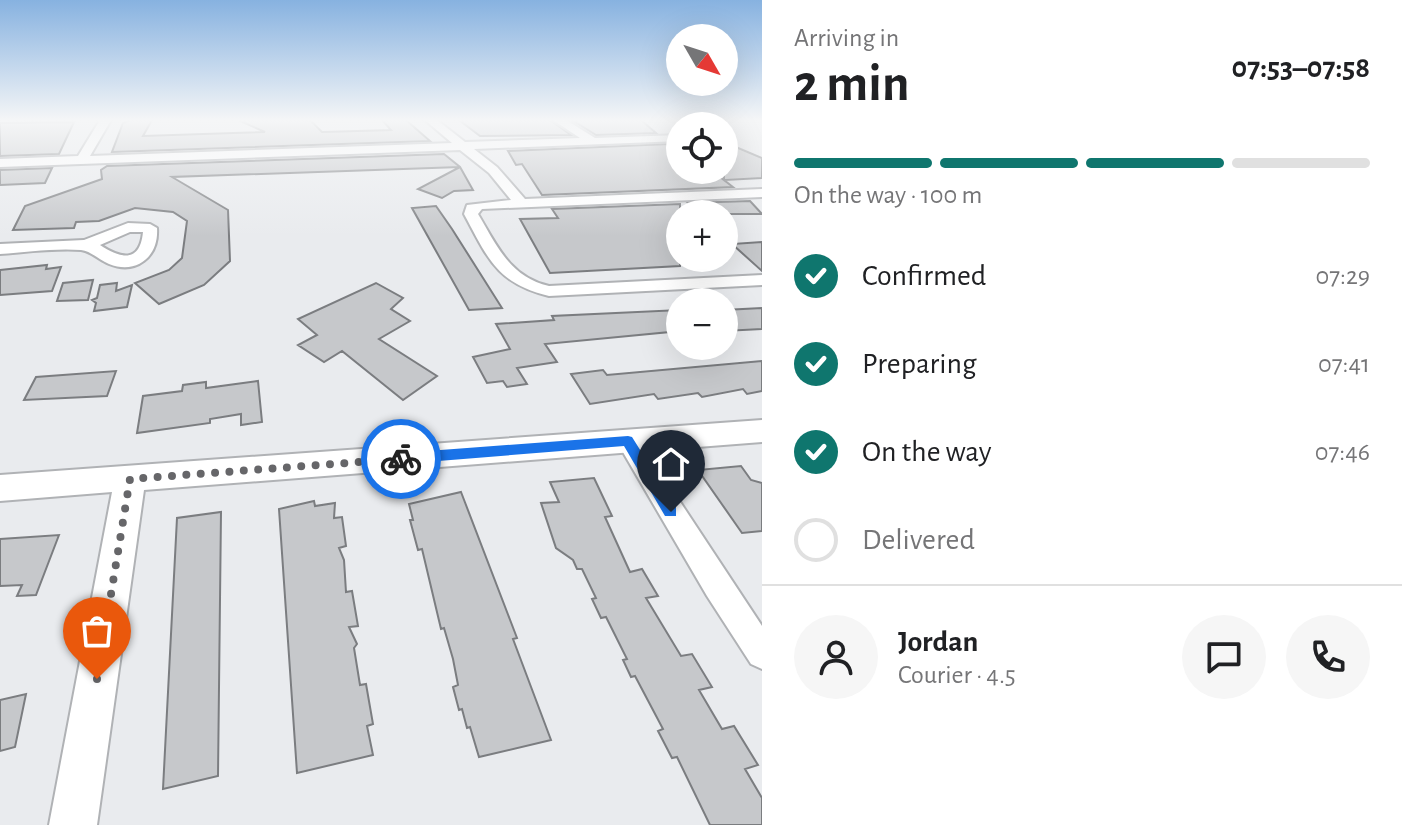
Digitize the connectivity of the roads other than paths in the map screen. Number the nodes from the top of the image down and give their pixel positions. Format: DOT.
graph roads {
  1 [pos="117,158"];
  2 [pos="478,158"];
  3 [pos="82,160"];
  4 [pos="0,163"];
  5 [pos="762,193"];
  6 [pos="521,203"];
  7 [pos="87,245"];
  8 [pos="0,249"];
  9 [pos="762,280"];
  10 [pos="762,431"];
  11 [pos="628,441"];
  12 [pos="130,479"];
  13 [pos="0,488"];
  14 [pos="762,653"];
  15 [pos="73,825"];
  1 -- 3 [label="street"];
  2 -- 6 [label="street"];
  3 -- 4 [label="street"];
  5 -- 6 [label="street"];
  6 -- 9 [label="street"];
  7 -- 8 [label="street"];
  10 -- 11 [label="street"];
  11 -- 12 [label="street"];
  11 -- 14 [label="street"];
  12 -- 13 [label="street"];
  12 -- 15 [label="street"];
}
